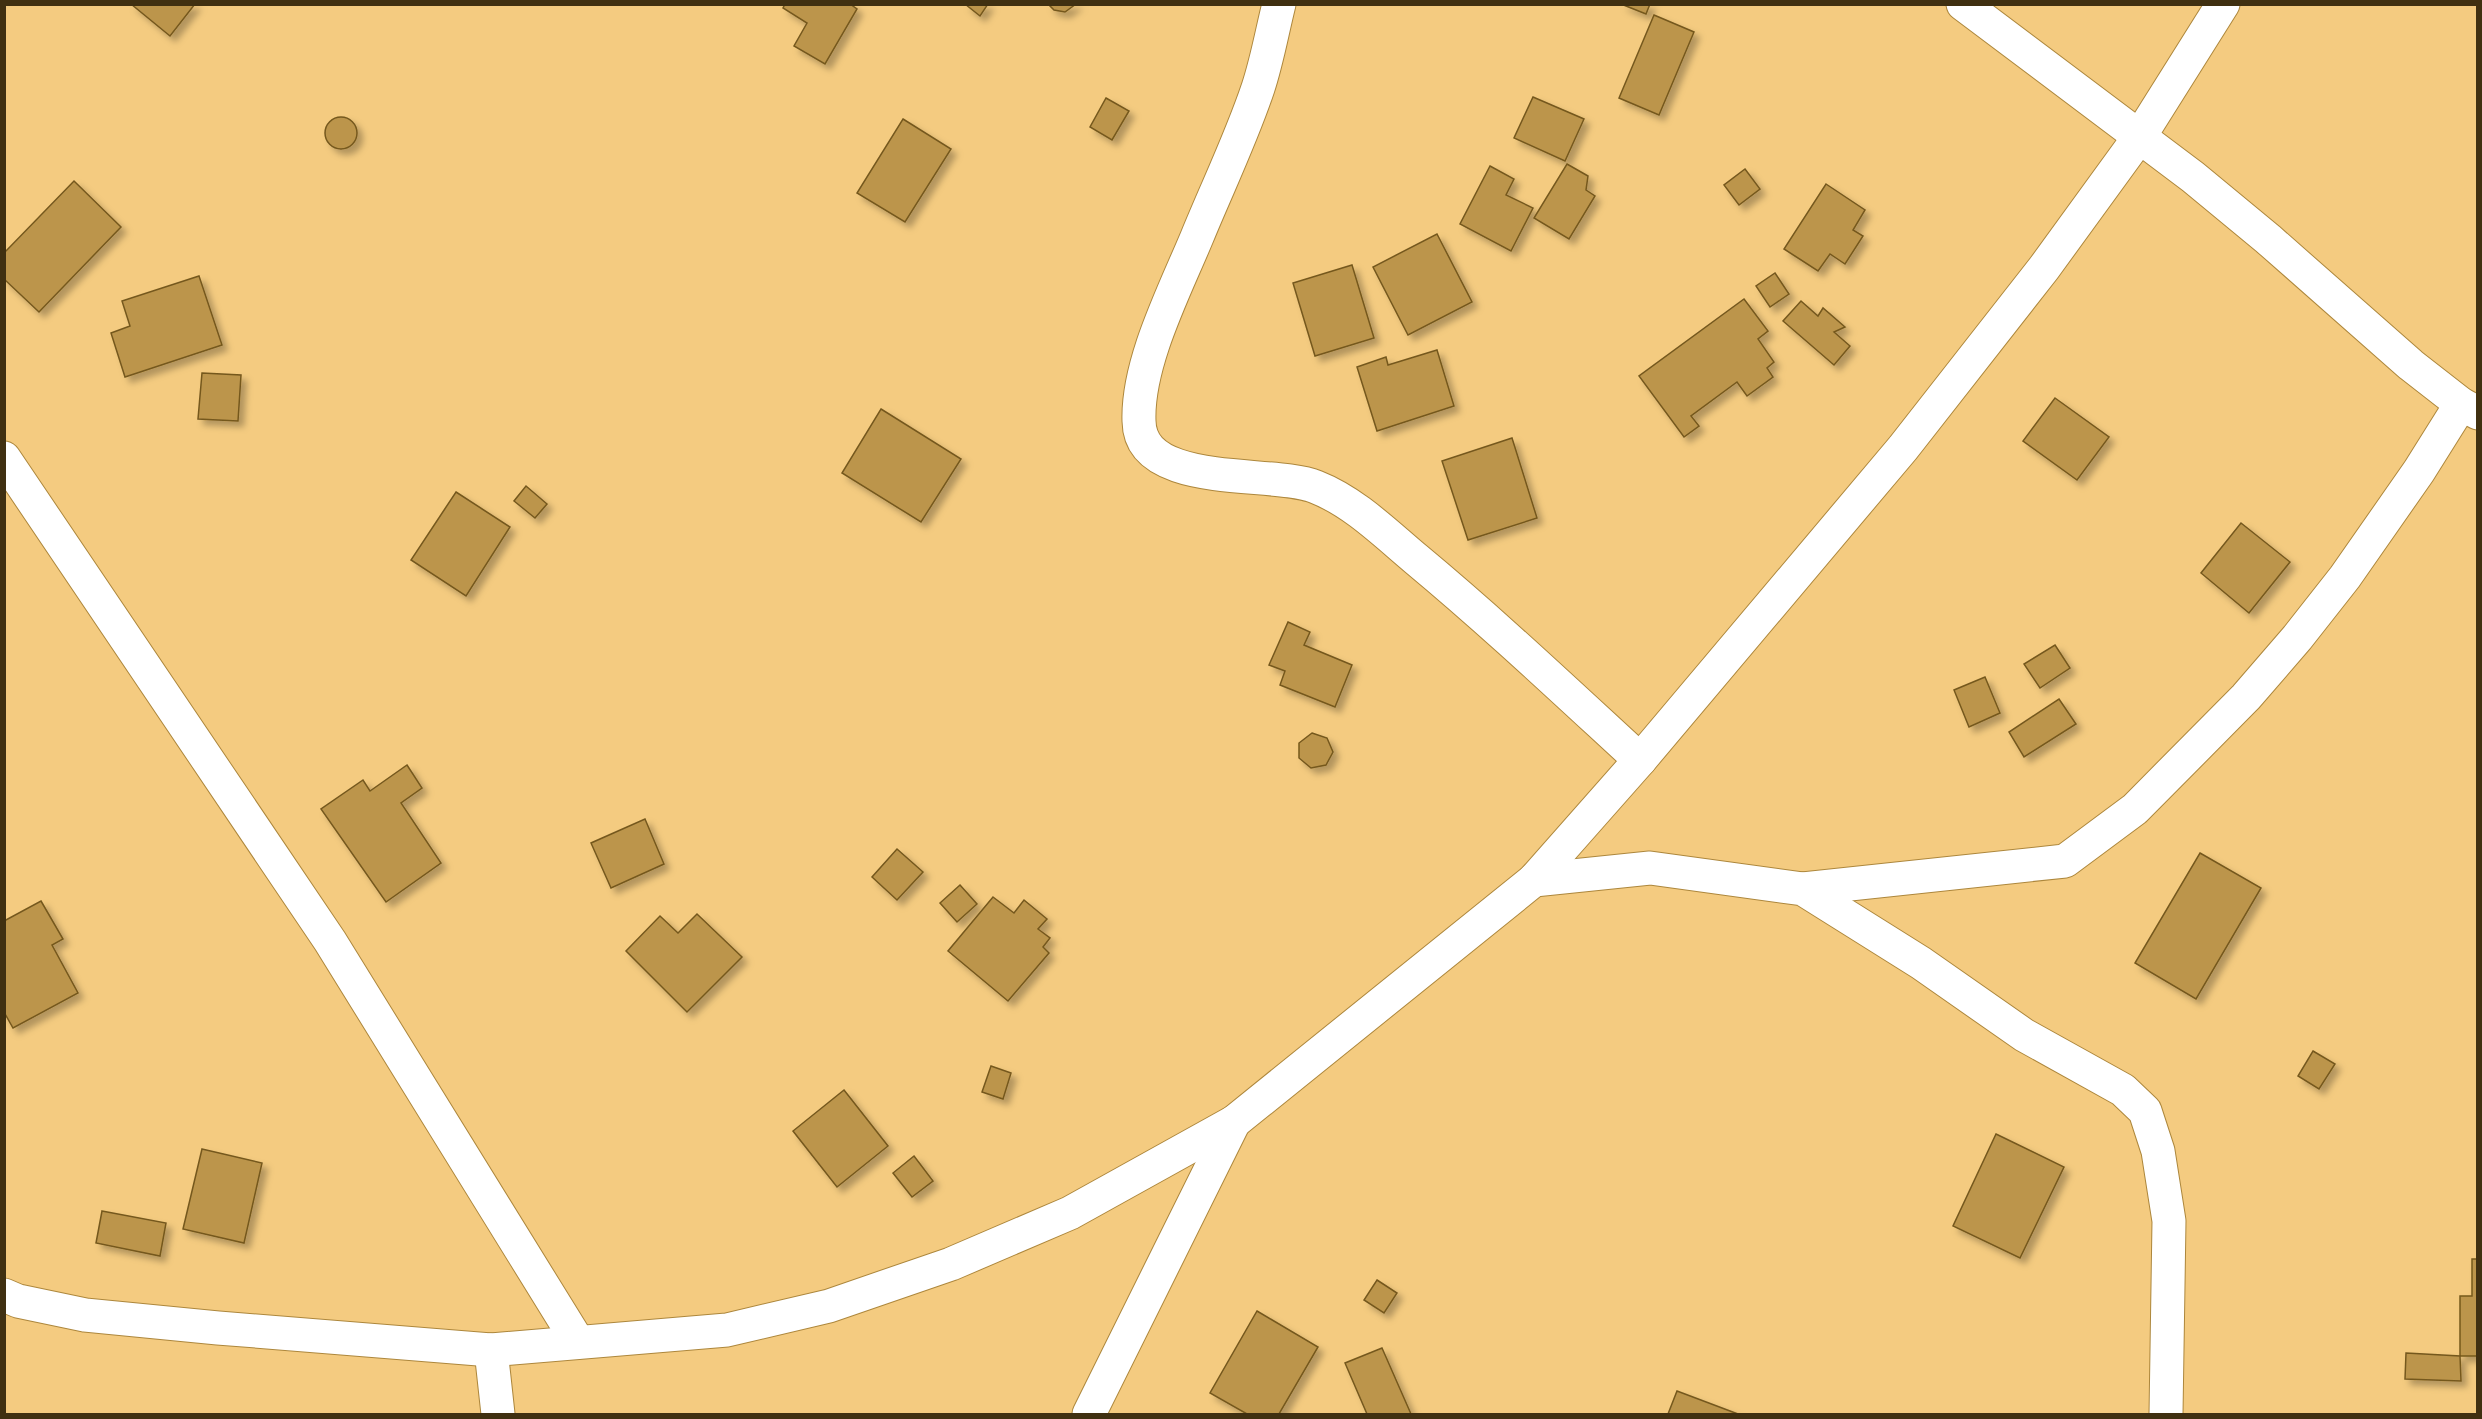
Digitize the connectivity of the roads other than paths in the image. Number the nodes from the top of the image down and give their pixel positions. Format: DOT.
graph roads {
  1 [pos="1279,4"];
  2 [pos="1963,4"];
  3 [pos="2223,4"];
  4 [pos="2139,136"];
  5 [pos="2469,409"];
  6 [pos="4,458"];
  7 [pos="1640,760"];
  8 [pos="1534,880"];
  9 [pos="1803,889"];
  10 [pos="1234,1122"];
  11 [pos="4,1295"];
  12 [pos="578,1342"];
  13 [pos="491,1350"];
  14 [pos="498,1414"];
  15 [pos="1089,1414"];
  16 [pos="2166,1414"];
  1 -- 7 [label="street"];
  2 -- 4 [label="street"];
  3 -- 4 [label="street"];
  4 -- 5 [label="street"];
  4 -- 7 [label="street"];
  5 -- 9 [label="street"];
  6 -- 12 [label="street"];
  7 -- 8 [label="street"];
  8 -- 9 [label="street"];
  8 -- 10 [label="street"];
  9 -- 16 [label="street"];
  10 -- 12 [label="street"];
  10 -- 15 [label="street"];
  11 -- 13 [label="street"];
  12 -- 13 [label="street"];
  13 -- 14 [label="street"];
}
